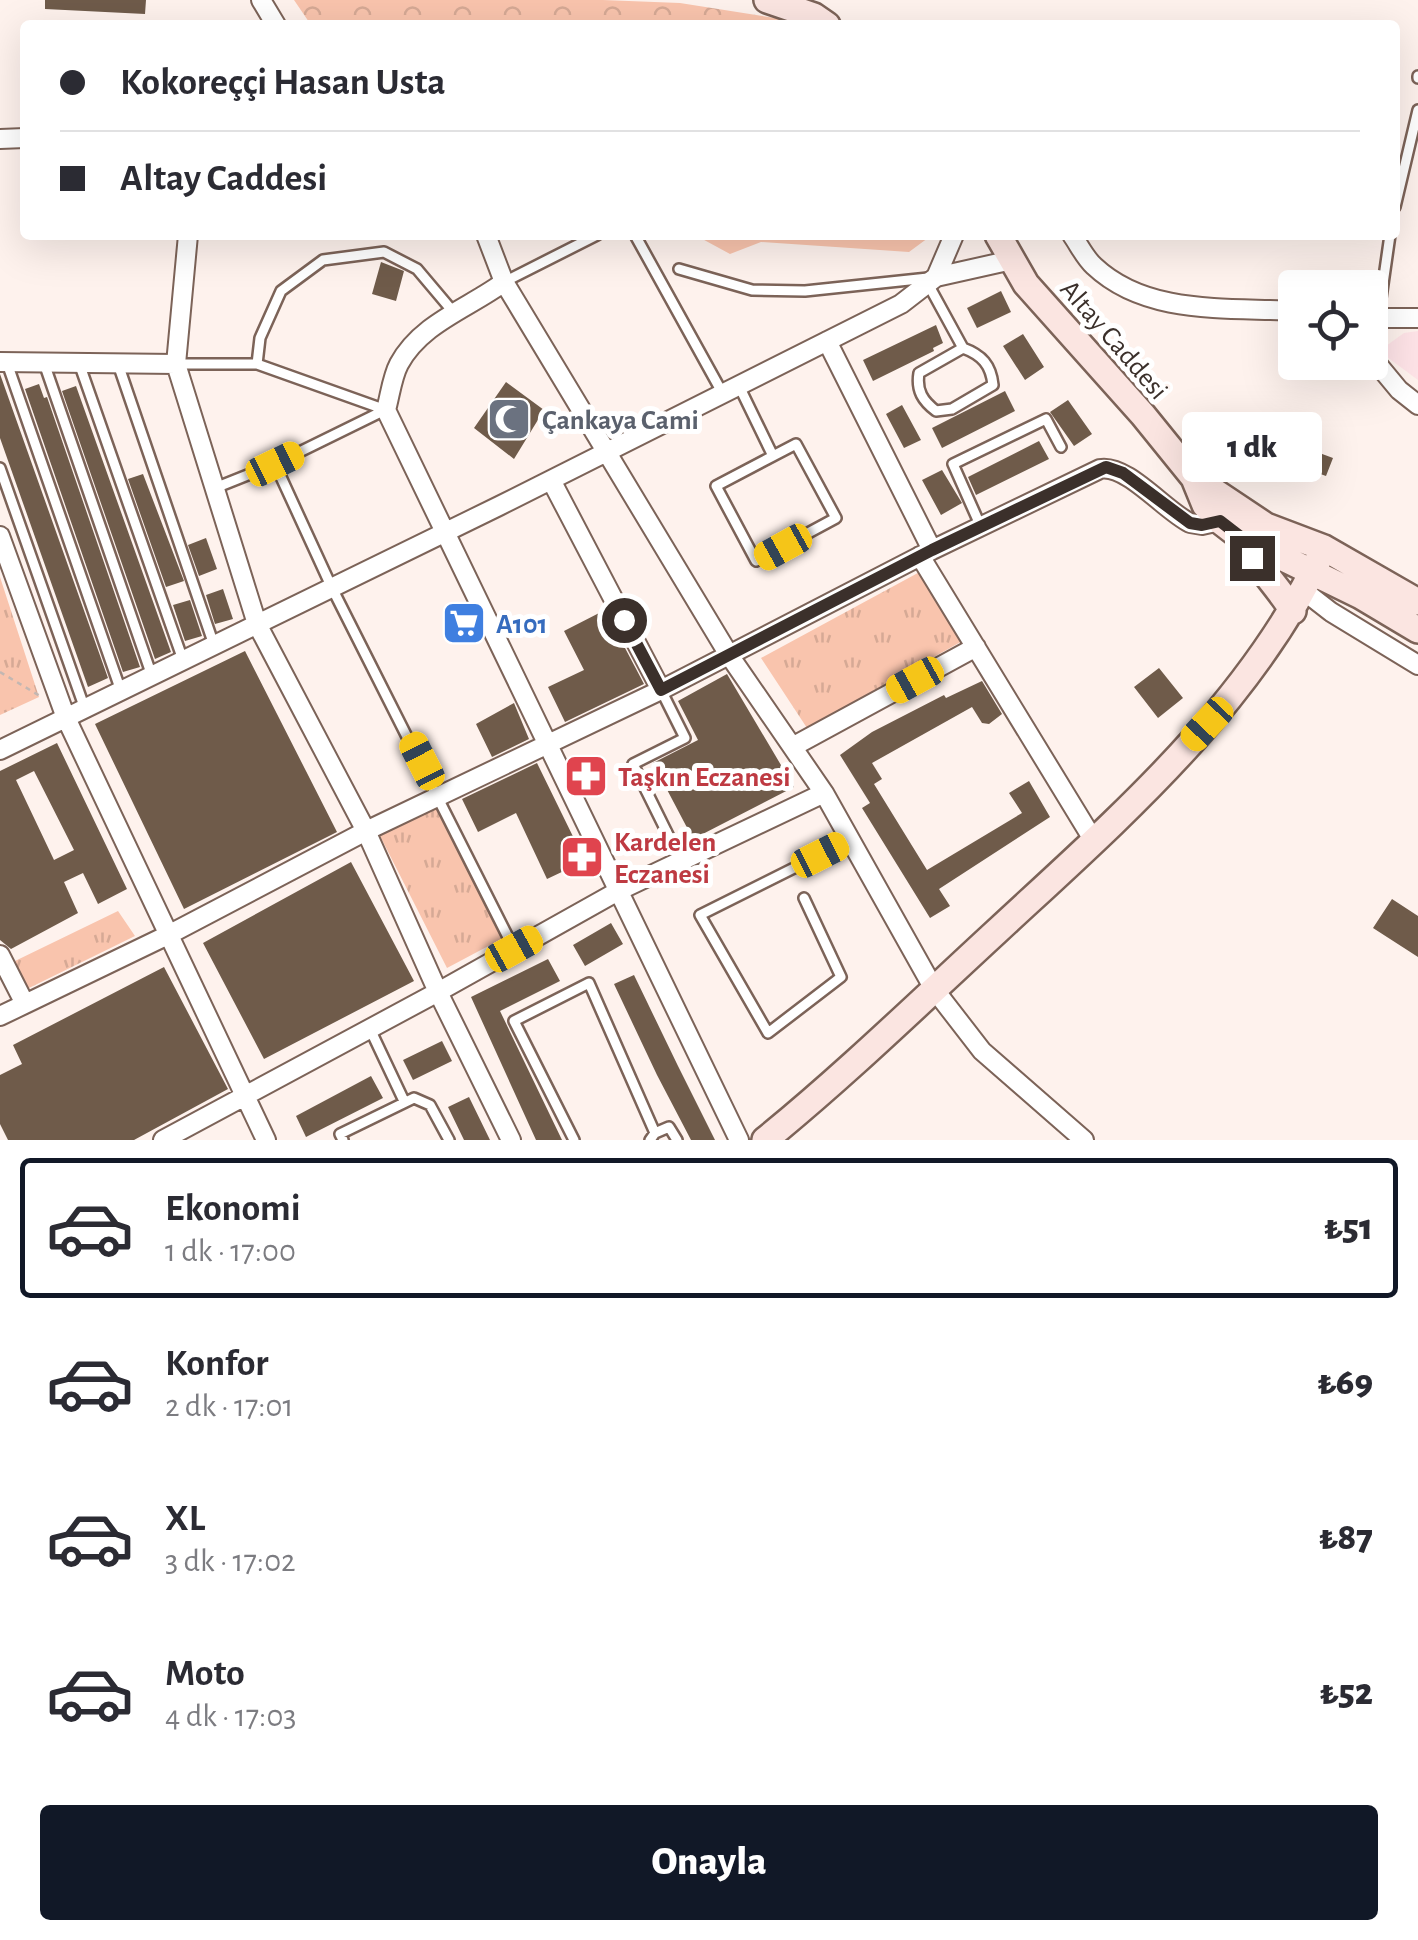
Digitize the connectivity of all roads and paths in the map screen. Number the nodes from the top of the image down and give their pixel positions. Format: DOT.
graph roads {
  1 [pos="768,0"];
  2 [pos="820,20"];
  3 [pos="1418,110"];
  4 [pos="1400,187"];
  5 [pos="188,240"];
  6 [pos="488,240"];
  7 [pos="588,240"];
  8 [pos="638,240"];
  9 [pos="952,240"];
  10 [pos="1001,240"];
  11 [pos="1076,240"];
  12 [pos="1389,240"];
  13 [pos="1012,260"];
  14 [pos="679,269"];
  15 [pos="1383,270"];
  16 [pos="932,280"];
  17 [pos="504,282"];
  18 [pos="1278,310"];
  19 [pos="455,314"];
  20 [pos="1388,318"];
  21 [pos="1418,318"];
  22 [pos="827,341"];
  23 [pos="964,348"];
  24 [pos="4,362"];
  25 [pos="44,363"];
  26 [pos="79,363"];
  27 [pos="118,364"];
  28 [pos="176,364"];
  29 [pos="257,364"];
  30 [pos="1388,377"];
  31 [pos="731,390"];
  32 [pos="1418,405"];
  33 [pos="386,410"];
  34 [pos="1062,446"];
  35 [pos="608,451"];
  36 [pos="773,456"];
  37 [pos="275,464"];
  38 [pos="0,468"];
  39 [pos="1194,478"];
  40 [pos="550,480"];
  41 [pos="215,488"];
  42 [pos="1220,521"];
  43 [pos="981,527"];
  44 [pos="443,534"];
  45 [pos="0,536"];
  46 [pos="1242,538"];
  47 [pos="926,553"];
  48 [pos="1308,581"];
  49 [pos="332,588"];
  50 [pos="1413,593"];
  51 [pos="257,624"];
  52 [pos="1418,630"];
  53 [pos="214,645"];
  54 [pos="976,648"];
  55 [pos="729,655"];
  56 [pos="183,660"];
  57 [pos="1418,665"];
  58 [pos="0,672"];
  59 [pos="152,676"];
  60 [pos="661,690"];
  61 [pos="121,691"];
  62 [pos="56,694"];
  63 [pos="85,709"];
  64 [pos="66,718"];
  65 [pos="546,744"];
  66 [pos="794,746"];
  67 [pos="0,750"];
  68 [pos="824,793"];
  69 [pos="440,796"];
  70 [pos="366,831"];
  71 [pos="850,840"];
  72 [pos="1094,840"];
  73 [pos="681,861"];
  74 [pos="620,890"];
  75 [pos="804,898"];
  76 [pos="170,934"];
  77 [pos="514,949"];
  78 [pos="0,955"];
  79 [pos="934,990"];
  80 [pos="438,992"];
  81 [pos="24,1004"];
  82 [pos="0,1016"];
  83 [pos="370,1029"];
  84 [pos="247,1097"];
  85 [pos="404,1101"];
  86 [pos="652,1136"];
  87 [pos="163,1140"];
  88 [pos="266,1140"];
  89 [pos="343,1140"];
  90 [pos="449,1140"];
  91 [pos="512,1140"];
  92 [pos="574,1140"];
  93 [pos="676,1140"];
  94 [pos="739,1140"];
  95 [pos="765,1140"];
  96 [pos="1084,1140"];
  1 -- 2 [label="main road"];
  3 -- 4 [label="lane"];
  5 -- 28 [label="street"];
  6 -- 17 [label="street"];
  7 -- 17 [label="lane"];
  8 -- 31 [label="lane"];
  9 -- 16 [label="street"];
  10 -- 13 [label="main road, Altay Caddesi"];
  11 -- 18 [label="street"];
  12 -- 15 [label="lane"];
  13 -- 16 [label="street"];
  13 -- 39 [label="main road, Altay Caddesi"];
  14 -- 16 [label="lane"];
  16 -- 22 [label="street"];
  16 -- 23 [label="lane"];
  17 -- 19 [label="street"];
  17 -- 35 [label="street"];
  19 -- 29 [label="lane"];
  19 -- 33 [label="street"];
  20 -- 21 [label="street"];
  22 -- 31 [label="street"];
  22 -- 47 [label="street"];
  23 -- 23 [label="lane"];
  24 -- 25 [label="street"];
  24 -- 61 [label="lane"];
  25 -- 26 [label="street"];
  25 -- 59 [label="lane"];
  26 -- 27 [label="street"];
  26 -- 56 [label="lane"];
  27 -- 28 [label="street"];
  27 -- 53 [label="lane"];
  28 -- 29 [label="lane"];
  28 -- 41 [label="street"];
  29 -- 33 [label="lane"];
  30 -- 32 [label="street"];
  31 -- 35 [label="street"];
  31 -- 36 [label="lane"];
  33 -- 37 [label="lane"];
  33 -- 44 [label="street"];
  34 -- 43 [label="lane"];
  35 -- 40 [label="street"];
  35 -- 55 [label="street"];
  36 -- 36 [label="lane"];
  37 -- 41 [label="lane"];
  37 -- 49 [label="lane"];
  38 -- 63 [label="lane"];
  39 -- 42 [label="main road, Altay Caddesi"];
  39 -- 48 [label="main road, Altay Caddesi"];
  40 -- 44 [label="street"];
  40 -- 60 [label="street"];
  41 -- 51 [label="street"];
  42 -- 43 [label="street"];
  42 -- 46 [label="main road, Altay Caddesi"];
  43 -- 47 [label="street"];
  44 -- 49 [label="street"];
  44 -- 65 [label="street"];
  45 -- 62 [label="street"];
  46 -- 48 [label="main road, Altay Caddesi"];
  46 -- 48 [label="main road"];
  47 -- 54 [label="street"];
  47 -- 55 [label="street"];
  48 -- 50 [label="main road, Altay Caddesi"];
  48 -- 52 [label="main road, Altay Caddesi"];
  48 -- 57 [label="street"];
  48 -- 72 [label="main road"];
  49 -- 51 [label="street"];
  49 -- 69 [label="lane"];
  51 -- 53 [label="street"];
  51 -- 70 [label="street"];
  53 -- 56 [label="street"];
  54 -- 66 [label="street"];
  54 -- 72 [label="street"];
  55 -- 60 [label="street"];
  55 -- 66 [label="street"];
  56 -- 59 [label="street"];
  58 -- 62 [label="path"];
  59 -- 61 [label="street"];
  60 -- 65 [label="street"];
  60 -- 73 [label="lane"];
  61 -- 63 [label="street"];
  62 -- 64 [label="street"];
  63 -- 64 [label="street"];
  64 -- 67 [label="street"];
  64 -- 76 [label="street"];
  65 -- 69 [label="street"];
  65 -- 74 [label="street"];
  66 -- 68 [label="street"];
  68 -- 71 [label="street"];
  68 -- 73 [label="street"];
  69 -- 70 [label="street"];
  69 -- 77 [label="lane"];
  70 -- 76 [label="street"];
  70 -- 80 [label="street"];
  71 -- 75 [label="lane"];
  71 -- 79 [label="street"];
  72 -- 79 [label="main road"];
  73 -- 74 [label="street"];
  74 -- 77 [label="street"];
  74 -- 94 [label="street"];
  76 -- 81 [label="street"];
  76 -- 84 [label="street"];
  77 -- 80 [label="street"];
  78 -- 81 [label="street"];
  79 -- 95 [label="main road"];
  79 -- 96 [label="street"];
  80 -- 83 [label="street"];
  80 -- 91 [label="street"];
  81 -- 82 [label="street"];
  83 -- 84 [label="street"];
  83 -- 85 [label="lane"];
  84 -- 87 [label="street"];
  84 -- 88 [label="street"];
  85 -- 89 [label="lane"];
  85 -- 90 [label="lane"];
  86 -- 92 [label="lane"];
  86 -- 93 [label="lane"];
}
